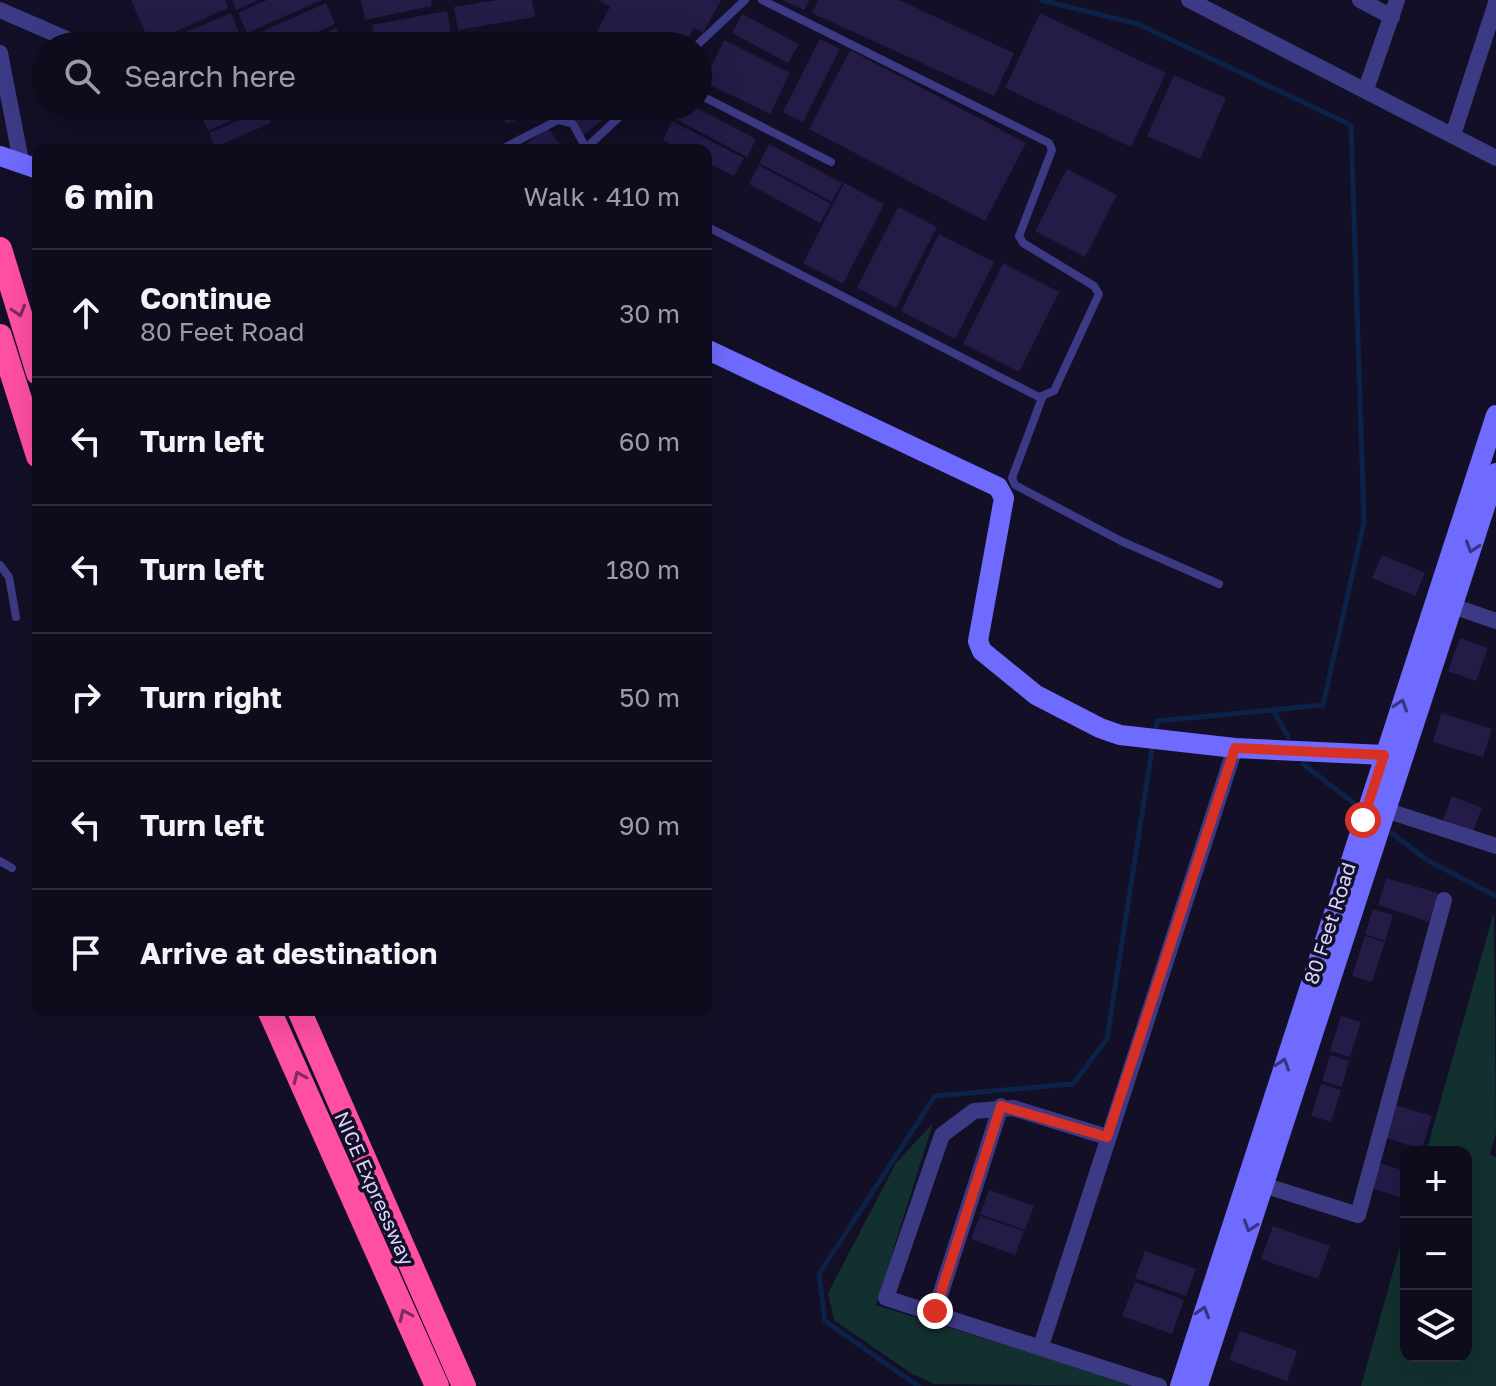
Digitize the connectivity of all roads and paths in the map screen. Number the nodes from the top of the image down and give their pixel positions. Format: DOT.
graph roads {
  1 [pos="745,0"];
  2 [pos="762,0"];
  3 [pos="1189,0"];
  4 [pos="1360,0"];
  5 [pos="1496,3"];
  6 [pos="1395,8"];
  7 [pos="0,10"];
  8 [pos="51,32"];
  9 [pos="711,32"];
  10 [pos="0,53"];
  11 [pos="1366,89"];
  12 [pos="712,101"];
  13 [pos="558,120"];
  14 [pos="558,120"];
  15 [pos="616,120"];
  16 [pos="1453,135"];
  17 [pos="512,144"];
  18 [pos="583,144"];
  19 [pos="591,144"];
  20 [pos="1496,158"];
  21 [pos="16,161"];
  22 [pos="831,162"];
  23 [pos="712,229"];
  24 [pos="0,249"];
  25 [pos="0,336"];
  26 [pos="712,352"];
  27 [pos="32,353"];
  28 [pos="1042,398"];
  29 [pos="1496,415"];
  30 [pos="32,437"];
  31 [pos="1496,473"];
  32 [pos="0,565"];
  33 [pos="1219,584"];
  34 [pos="1444,603"];
  35 [pos="16,617"];
  36 [pos="1496,621"];
  37 [pos="1235,748"];
  38 [pos="1384,755"];
  39 [pos="1377,808"];
  40 [pos="1496,846"];
  41 [pos="0,861"];
  42 [pos="12,868"];
  43 [pos="1444,900"];
  44 [pos="272,1016"];
  45 [pos="302,1016"];
  46 [pos="1001,1106"];
  47 [pos="1107,1137"];
  48 [pos="1263,1185"];
  49 [pos="935,1311"];
  50 [pos="1041,1346"];
  51 [pos="437,1386"];
  52 [pos="464,1386"];
  53 [pos="1159,1386"];
  54 [pos="1180,1386"];
  55 [pos="1198,1386"];
  1 -- 9 [label="lane"];
  2 -- 28 [label="lane"];
  3 -- 11 [label="street"];
  4 -- 6 [label="street"];
  5 -- 16 [label="street"];
  6 -- 11 [label="street"];
  7 -- 8 [label="street"];
  10 -- 21 [label="street"];
  11 -- 16 [label="street"];
  12 -- 22 [label="lane"];
  13 -- 17 [label="lane"];
  14 -- 18 [label="lane"];
  15 -- 19 [label="lane"];
  16 -- 20 [label="street"];
  23 -- 28 [label="lane"];
  24 -- 27 [label="highway, one-way"];
  25 -- 30 [label="highway"];
  26 -- 37 [label="main road"];
  28 -- 33 [label="lane"];
  29 -- 34 [label="main road, 80 Feet Road"];
  31 -- 34 [label="main road, 80 Feet Road, one-way"];
  32 -- 35 [label="lane"];
  34 -- 36 [label="street"];
  38 -- 34 [label="main road, 80 Feet Road, one-way"];
  34 -- 39 [label="main road, 80 Feet Road"];
  37 -- 38 [label="main road"];
  37 -- 47 [label="street"];
  38 -- 39 [label="main road, 80 Feet Road"];
  39 -- 40 [label="street"];
  39 -- 48 [label="main road, 80 Feet Road"];
  54 -- 39 [label="main road, 80 Feet Road, one-way"];
  41 -- 42 [label="lane"];
  43 -- 48 [label="street"];
  51 -- 44 [label="highway, NICE Expressway, one-way"];
  45 -- 52 [label="highway, NICE Expressway"];
  46 -- 47 [label="street"];
  46 -- 49 [label="street"];
  46 -- 49 [label="street"];
  47 -- 50 [label="street"];
  48 -- 55 [label="main road, 80 Feet Road, one-way"];
  49 -- 50 [label="street"];
  50 -- 53 [label="street"];
}
